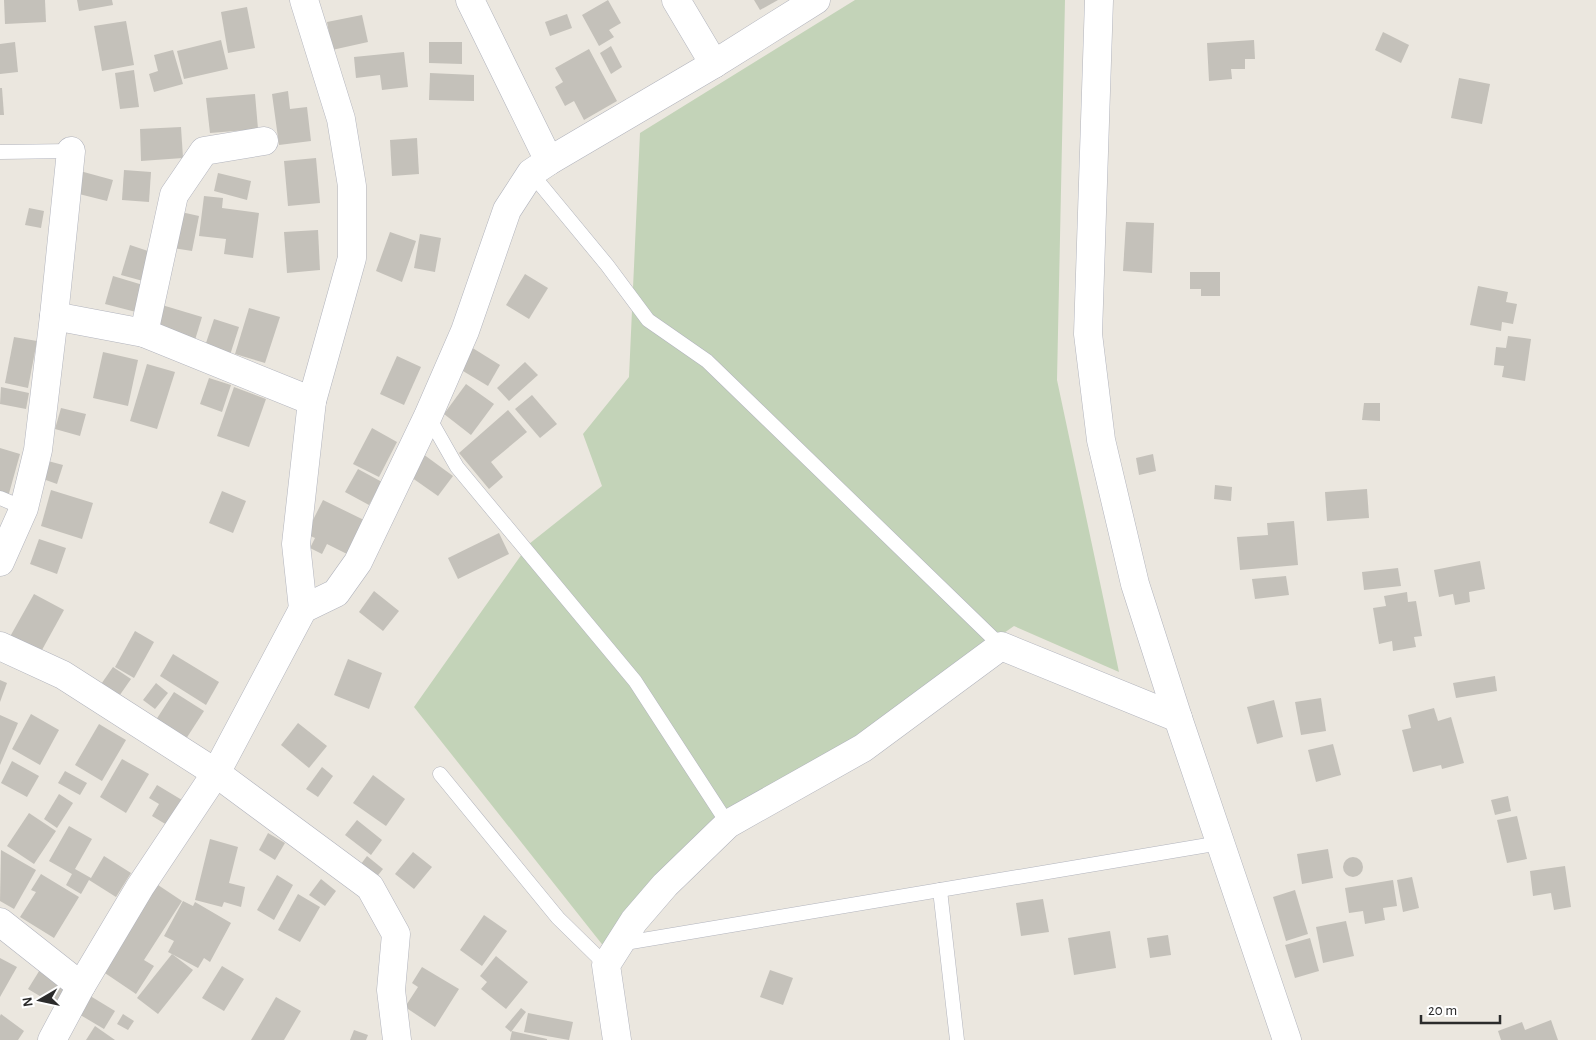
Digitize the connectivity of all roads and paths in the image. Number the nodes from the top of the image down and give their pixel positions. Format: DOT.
graph roads {
  1 [pos="304,0"];
  2 [pos="470,0"];
  3 [pos="676,0"];
  4 [pos="816,0"];
  5 [pos="1099,0"];
  6 [pos="714,64"];
  7 [pos="264,141"];
  8 [pos="71,151"];
  9 [pos="0,152"];
  10 [pos="540,167"];
  11 [pos="54,316"];
  12 [pos="144,333"];
  13 [pos="312,401"];
  14 [pos="428,416"];
  15 [pos="12,503"];
  16 [pos="0,562"];
  17 [pos="303,609"];
  18 [pos="0,646"];
  19 [pos="1001,646"];
  20 [pos="1178,718"];
  21 [pos="216,773"];
  22 [pos="440,774"];
  23 [pos="728,824"];
  24 [pos="1220,843"];
  25 [pos="940,890"];
  26 [pos="0,922"];
  27 [pos="613,954"];
  28 [pos="81,986"];
  29 [pos="52,1040"];
  30 [pos="397,1040"];
  31 [pos="617,1040"];
  32 [pos="957,1040"];
  33 [pos="1287,1040"];
  1 -- 13 [label="street"];
  2 -- 10 [label="street"];
  3 -- 6 [label="street"];
  4 -- 6 [label="street"];
  5 -- 20 [label="street"];
  6 -- 10 [label="street"];
  7 -- 12 [label="street"];
  8 -- 9 [label="lane"];
  8 -- 11 [label="street"];
  10 -- 14 [label="street"];
  10 -- 19 [label="lane"];
  11 -- 12 [label="street"];
  11 -- 15 [label="street"];
  12 -- 13 [label="street"];
  13 -- 17 [label="street"];
  14 -- 17 [label="street"];
  14 -- 23 [label="lane"];
  15 -- 16 [label="street"];
  17 -- 21 [label="street"];
  18 -- 21 [label="street"];
  19 -- 20 [label="street"];
  19 -- 23 [label="street"];
  20 -- 24 [label="street"];
  21 -- 28 [label="street"];
  21 -- 30 [label="street"];
  22 -- 27 [label="lane"];
  23 -- 27 [label="street"];
  24 -- 25 [label="lane"];
  24 -- 33 [label="street"];
  25 -- 27 [label="lane"];
  25 -- 32 [label="lane"];
  26 -- 28 [label="street"];
  27 -- 31 [label="street"];
  28 -- 29 [label="street"];
}
